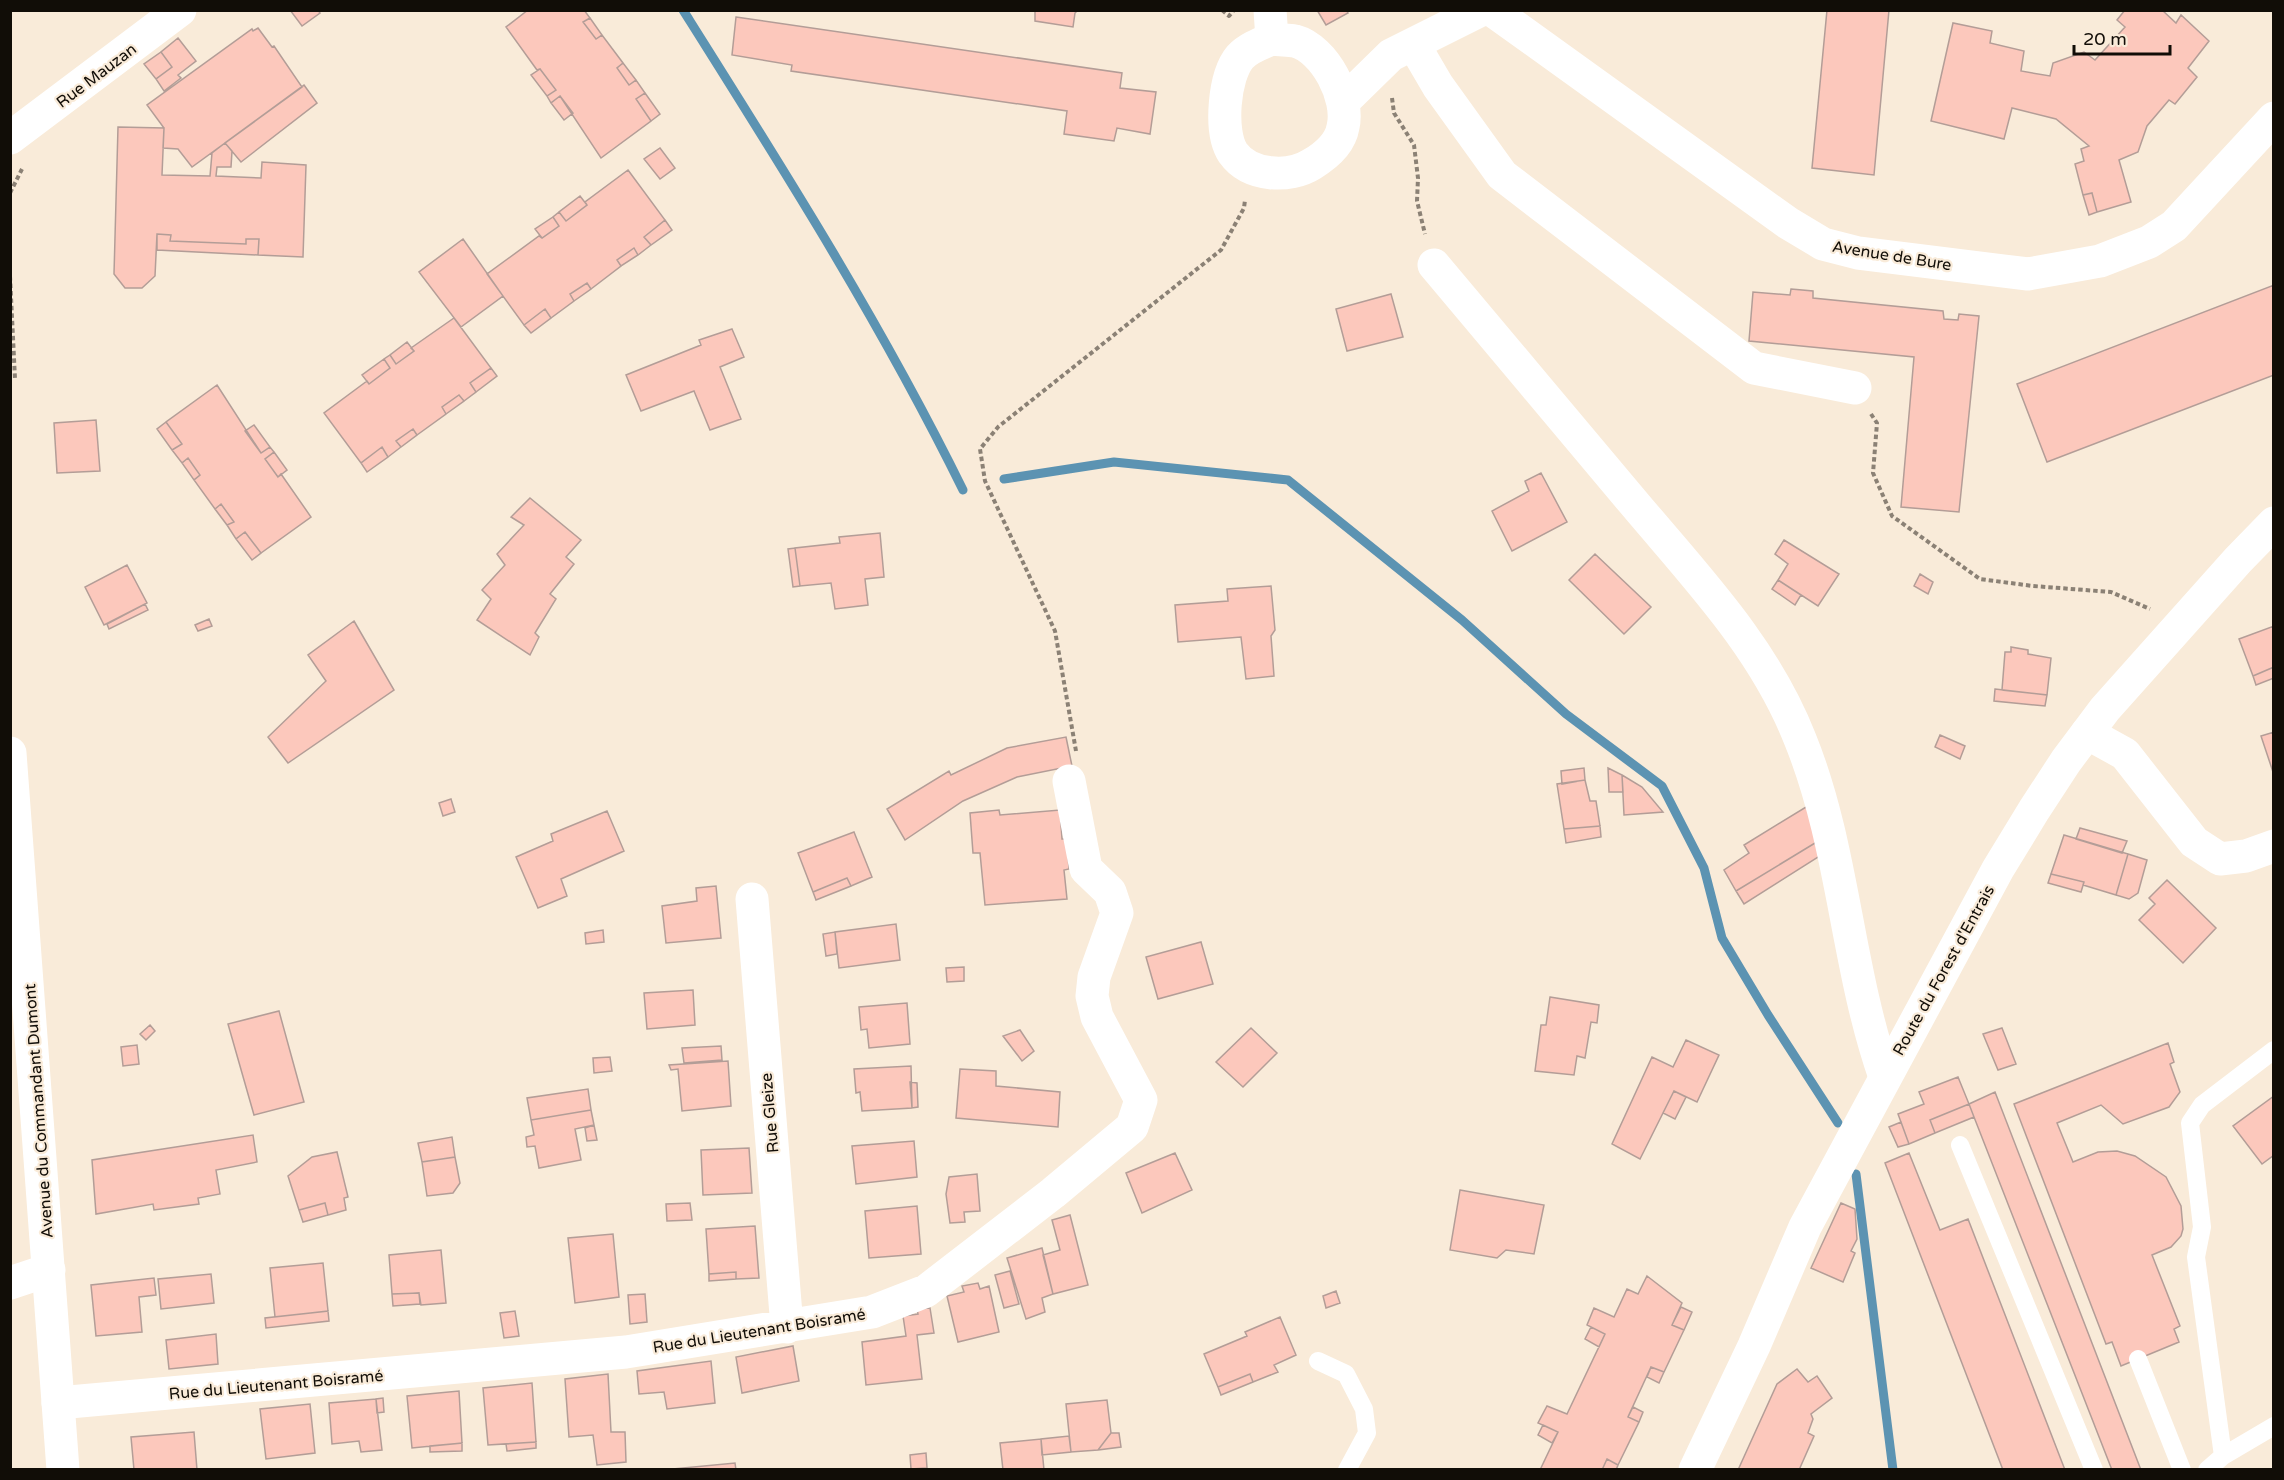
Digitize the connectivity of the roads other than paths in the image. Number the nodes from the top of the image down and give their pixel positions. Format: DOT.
graph roads {
  1 [pos="180,10"];
  2 [pos="1481,10"];
  3 [pos="1492,10"];
  4 [pos="1271,25"];
  5 [pos="1403,50"];
  6 [pos="1316,55"];
  7 [pos="1343,102"];
  8 [pos="2274,118"];
  9 [pos="10,138"];
  10 [pos="1434,265"];
  11 [pos="1855,388"];
  12 [pos="2274,523"];
  13 [pos="2087,733"];
  14 [pos="10,753"];
  15 [pos="1069,780"];
  16 [pos="2274,846"];
  17 [pos="752,899"];
  18 [pos="18,930"];
  19 [pos="2274,1050"];
  20 [pos="1885,1077"];
  21 [pos="1960,1145"];
  22 [pos="49,1270"];
  23 [pos="10,1283"];
  24 [pos="787,1327"];
  25 [pos="2138,1359"];
  26 [pos="1318,1361"];
  27 [pos="58,1403"];
  28 [pos="2274,1426"];
  29 [pos="2223,1456"];
  30 [pos="63,1470"];
  31 [pos="1347,1470"];
  32 [pos="1695,1470"];
  33 [pos="2094,1470"];
  34 [pos="2182,1470"];
  35 [pos="2207,1470"];
  1 -- 9 [label="street, Rue Mauzan"];
  2 -- 5 [label="street"];
  3 -- 8 [label="street, Avenue de Bure"];
  4 -- 6 [label="street"];
  4 -- 7 [label="street"];
  5 -- 6 [label="street"];
  5 -- 7 [label="street"];
  5 -- 11 [label="street"];
  6 -- 7 [label="street"];
  10 -- 20 [label="street"];
  12 -- 13 [label="street, Route du Forest d'Entrais"];
  13 -- 16 [label="street"];
  13 -- 20 [label="street, Route du Forest d'Entrais"];
  14 -- 18 [label="street, Avenue du Commandant Dumont"];
  15 -- 24 [label="street, Rue du Lieutenant Boisramé"];
  17 -- 24 [label="street, Rue Gleize"];
  18 -- 22 [label="street, Avenue du Commandant Dumont"];
  19 -- 29 [label="lane"];
  20 -- 32 [label="street, Route du Forest d'Entrais"];
  21 -- 33 [label="lane"];
  22 -- 23 [label="street"];
  22 -- 27 [label="street, Avenue du Commandant Dumont"];
  24 -- 27 [label="street, Rue du Lieutenant Boisramé"];
  25 -- 34 [label="lane"];
  26 -- 31 [label="lane"];
  27 -- 30 [label="street, Avenue du Commandant Dumont"];
  28 -- 29 [label="lane"];
  29 -- 35 [label="lane"];
}
